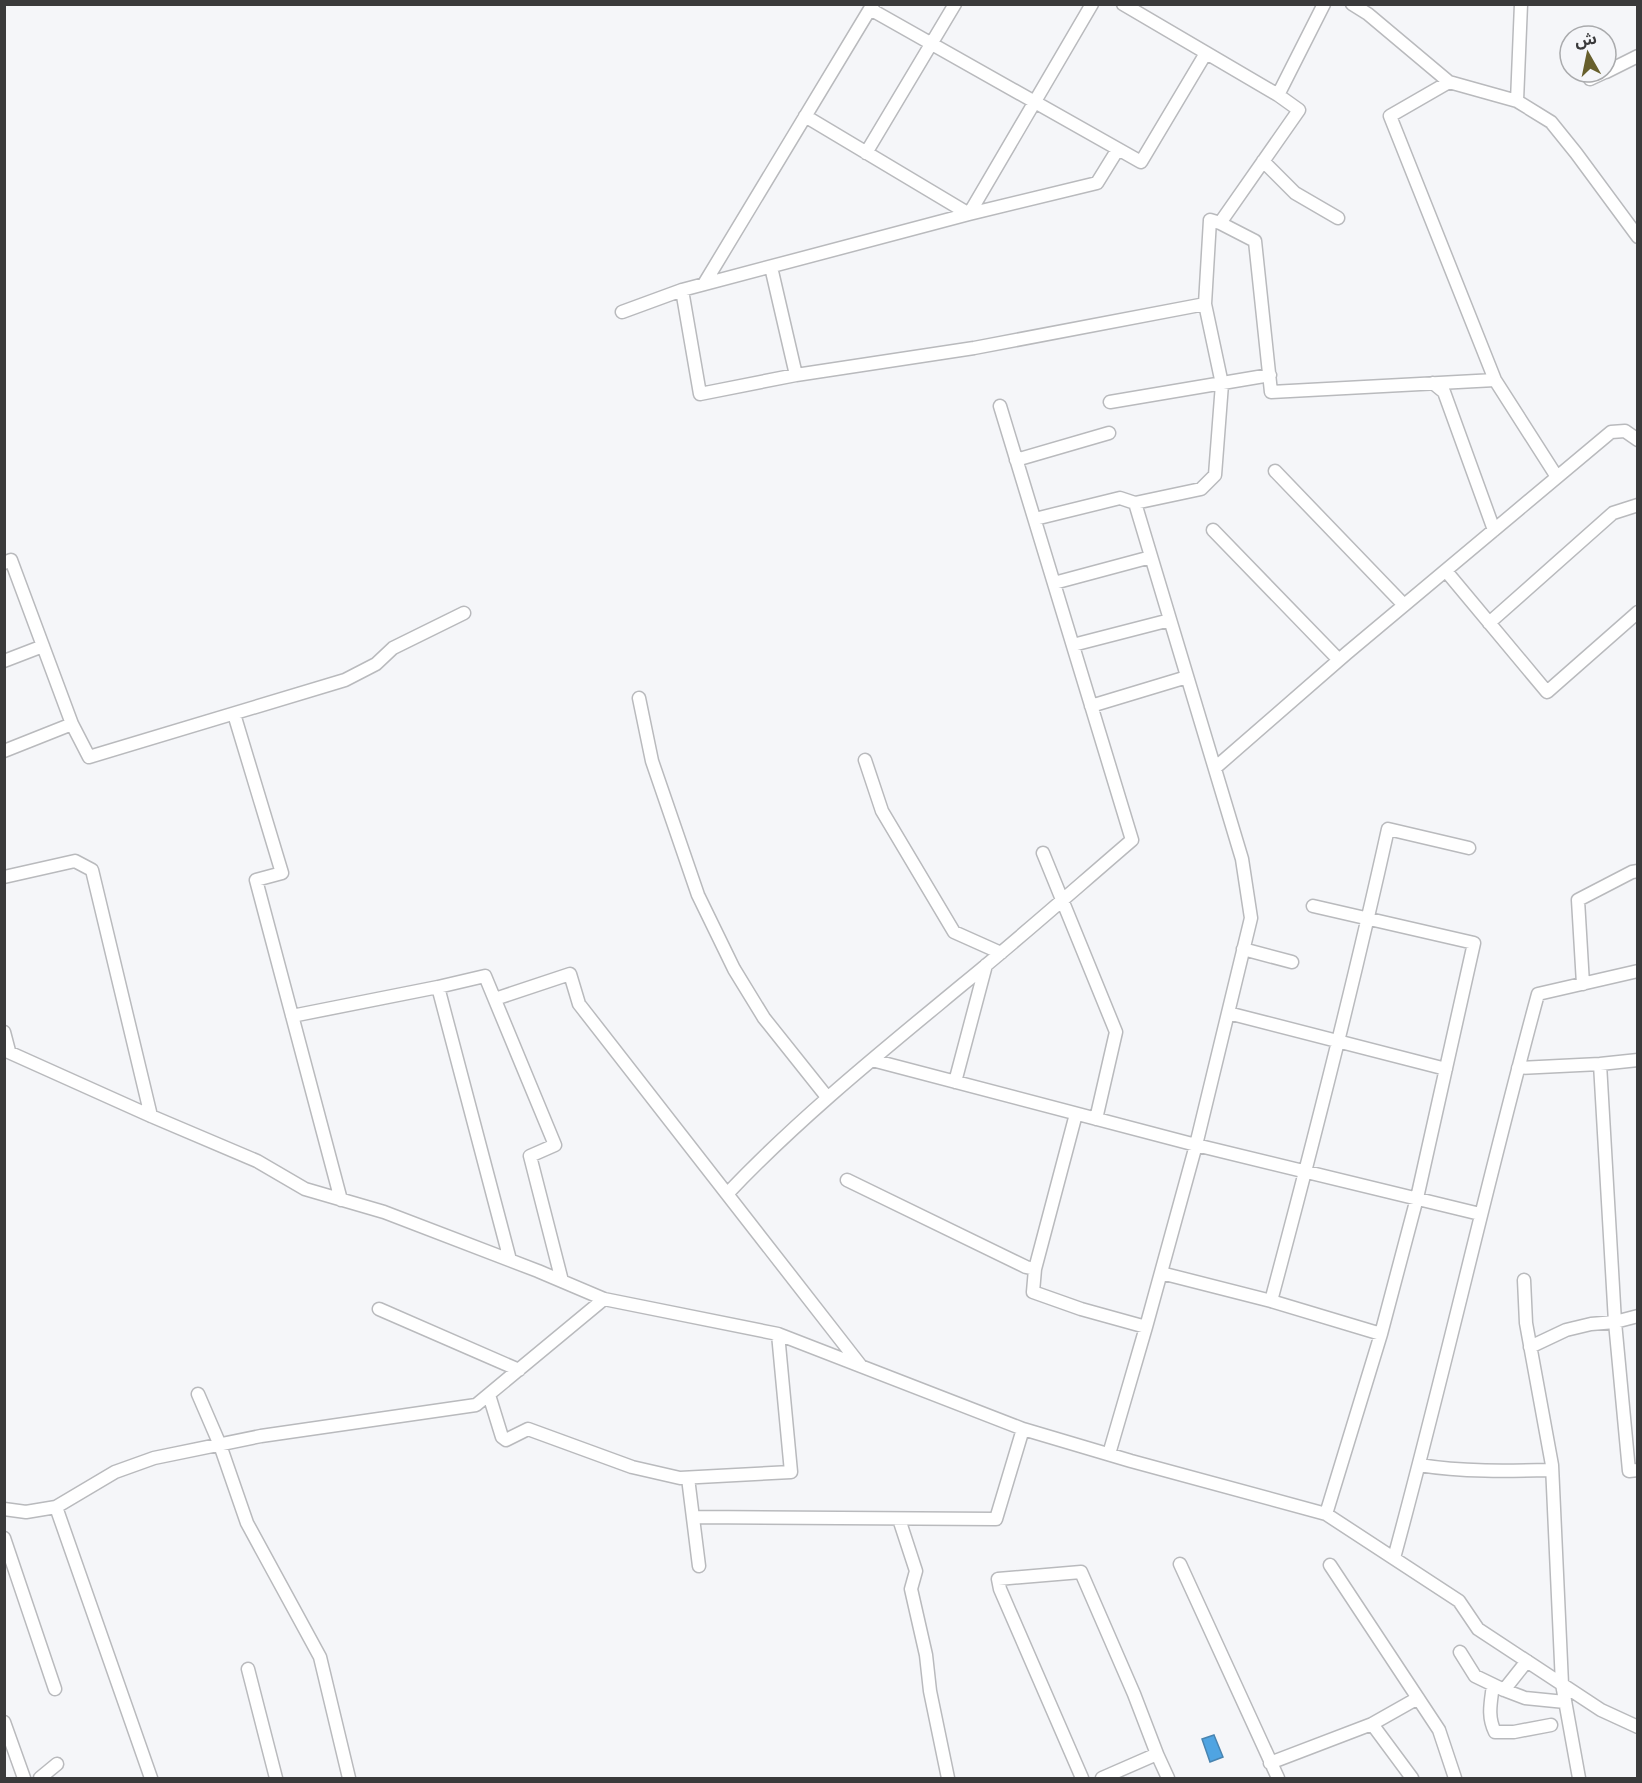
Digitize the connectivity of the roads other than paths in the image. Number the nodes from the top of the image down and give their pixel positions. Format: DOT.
graph roads {
  1 [pos="955,4"];
  2 [pos="1092,4"];
  3 [pos="1123,4"];
  4 [pos="1324,4"];
  5 [pos="1352,4"];
  6 [pos="1521,4"];
  7 [pos="871,7"];
  8 [pos="931,44"];
  9 [pos="1206,53"];
  10 [pos="1638,56"];
  11 [pos="1618,66"];
  12 [pos="1449,82"];
  13 [pos="1278,95"];
  14 [pos="1518,101"];
  15 [pos="1034,103"];
  16 [pos="805,116"];
  17 [pos="1118,149"];
  18 [pos="866,153"];
  19 [pos="1263,161"];
  20 [pos="969,214"];
  21 [pos="1338,218"];
  22 [pos="1220,223"];
  23 [pos="1638,237"];
  24 [pos="771,267"];
  25 [pos="704,284"];
  26 [pos="682,290"];
  27 [pos="1205,304"];
  28 [pos="622,312"];
  29 [pos="796,375"];
  30 [pos="1269,375"];
  31 [pos="1495,380"];
  32 [pos="1433,383"];
  33 [pos="1222,384"];
  34 [pos="1110,402"];
  35 [pos="1000,406"];
  36 [pos="1109,434"];
  37 [pos="1638,440"];
  38 [pos="1016,460"];
  39 [pos="1275,471"];
  40 [pos="1557,477"];
  41 [pos="1135,503"];
  42 [pos="1638,505"];
  43 [pos="1035,519"];
  44 [pos="1213,530"];
  45 [pos="1494,530"];
  46 [pos="1151,556"];
  47 [pos="4,563"];
  48 [pos="1446,571"];
  49 [pos="1054,583"];
  50 [pos="1404,605"];
  51 [pos="1638,612"];
  52 [pos="464,613"];
  53 [pos="1170,621"];
  54 [pos="1489,623"];
  55 [pos="1073,645"];
  56 [pos="43,646"];
  57 [pos="1339,660"];
  58 [pos="4,661"];
  59 [pos="1187,677"];
  60 [pos="639,698"];
  61 [pos="1091,706"];
  62 [pos="234,714"];
  63 [pos="72,724"];
  64 [pos="4,751"];
  65 [pos="866,759"];
  66 [pos="1215,768"];
  67 [pos="1469,848"];
  68 [pos="1043,853"];
  69 [pos="1638,871"];
  70 [pos="4,877"];
  71 [pos="1062,900"];
  72 [pos="1312,906"];
  73 [pos="1368,919"];
  74 [pos="1243,949"];
  75 [pos="1001,953"];
  76 [pos="1292,962"];
  77 [pos="986,965"];
  78 [pos="1638,971"];
  79 [pos="1583,984"];
  80 [pos="438,987"];
  81 [pos="495,999"];
  82 [pos="1228,1013"];
  83 [pos="292,1016"];
  84 [pos="4,1032"];
  85 [pos="1338,1041"];
  86 [pos="7,1050"];
  87 [pos="872,1060"];
  88 [pos="1638,1060"];
  89 [pos="1600,1064"];
  90 [pos="1518,1068"];
  91 [pos="1446,1069"];
  92 [pos="955,1082"];
  93 [pos="827,1097"];
  94 [pos="1076,1114"];
  95 [pos="151,1116"];
  96 [pos="1096,1119"];
  97 [pos="1196,1145"];
  98 [pos="1305,1172"];
  99 [pos="847,1180"];
  100 [pos="727,1194"];
  101 [pos="1417,1198"];
  102 [pos="341,1200"];
  103 [pos="1480,1214"];
  104 [pos="510,1260"];
  105 [pos="1035,1269"];
  106 [pos="1161,1273"];
  107 [pos="1524,1280"];
  108 [pos="562,1281"];
  109 [pos="604,1299"];
  110 [pos="1271,1301"];
  111 [pos="379,1309"];
  112 [pos="1638,1316"];
  113 [pos="1615,1322"];
  114 [pos="1146,1328"];
  115 [pos="778,1334"];
  116 [pos="1381,1334"];
  117 [pos="1530,1347"];
  118 [pos="862,1367"];
  119 [pos="519,1370"];
  120 [pos="198,1394"];
  121 [pos="489,1395"];
  122 [pos="1023,1429"];
  123 [pos="220,1444"];
  124 [pos="1109,1454"];
  125 [pos="1419,1465"];
  126 [pos="1551,1470"];
  127 [pos="1638,1470"];
  128 [pos="688,1478"];
  129 [pos="56,1507"];
  130 [pos="4,1509"];
  131 [pos="1326,1514"];
  132 [pos="693,1517"];
  133 [pos="899,1519"];
  134 [pos="4,1538"];
  135 [pos="1394,1558"];
  136 [pos="1180,1564"];
  137 [pos="1330,1565"];
  138 [pos="699,1566"];
  139 [pos="1460,1652"];
  140 [pos="1527,1661"];
  141 [pos="248,1669"];
  142 [pos="1562,1684"];
  143 [pos="1499,1688"];
  144 [pos="56,1689"];
  145 [pos="1418,1698"];
  146 [pos="1565,1702"];
  147 [pos="4,1722"];
  148 [pos="1372,1724"];
  149 [pos="1551,1725"];
  150 [pos="1638,1727"];
  151 [pos="1157,1754"];
  152 [pos="1270,1763"];
  153 [pos="57,1764"];
  154 [pos="24,1779"];
  155 [pos="40,1779"];
  156 [pos="151,1779"];
  157 [pos="276,1779"];
  158 [pos="349,1779"];
  159 [pos="948,1779"];
  160 [pos="1082,1779"];
  161 [pos="1102,1779"];
  162 [pos="1168,1779"];
  163 [pos="1278,1779"];
  164 [pos="1412,1779"];
  165 [pos="1455,1779"];
  166 [pos="1579,1779"];
  1 -- 8 [label="street"];
  2 -- 15 [label="street"];
  3 -- 9 [label="street"];
  4 -- 13 [label="street"];
  5 -- 12 [label="street"];
  6 -- 14 [label="street"];
  7 -- 8 [label="street"];
  7 -- 16 [label="street"];
  8 -- 15 [label="street"];
  8 -- 18 [label="street"];
  9 -- 13 [label="street"];
  9 -- 17 [label="street"];
  10 -- 11 [label="street"];
  12 -- 14 [label="street"];
  12 -- 31 [label="street"];
  13 -- 19 [label="street"];
  14 -- 23 [label="street"];
  15 -- 17 [label="street"];
  15 -- 20 [label="street"];
  16 -- 18 [label="street"];
  16 -- 25 [label="street"];
  17 -- 20 [label="street"];
  18 -- 20 [label="street"];
  19 -- 21 [label="street"];
  19 -- 22 [label="street"];
  20 -- 24 [label="street"];
  22 -- 27 [label="street"];
  22 -- 30 [label="street"];
  24 -- 25 [label="street"];
  24 -- 29 [label="street"];
  25 -- 26 [label="street"];
  26 -- 28 [label="street"];
  26 -- 29 [label="street"];
  27 -- 29 [label="street"];
  27 -- 33 [label="street"];
  30 -- 32 [label="street"];
  30 -- 33 [label="street"];
  31 -- 32 [label="street"];
  31 -- 40 [label="street"];
  32 -- 45 [label="street"];
  33 -- 34 [label="street"];
  33 -- 41 [label="street"];
  35 -- 38 [label="street"];
  36 -- 38 [label="street"];
  37 -- 40 [label="street"];
  38 -- 43 [label="street"];
  39 -- 50 [label="street"];
  40 -- 45 [label="street"];
  41 -- 43 [label="street"];
  41 -- 46 [label="street"];
  42 -- 54 [label="street"];
  43 -- 49 [label="street"];
  44 -- 57 [label="street"];
  45 -- 48 [label="street"];
  46 -- 49 [label="street"];
  46 -- 53 [label="street"];
  47 -- 56 [label="street"];
  48 -- 50 [label="street"];
  48 -- 54 [label="street"];
  49 -- 55 [label="street"];
  50 -- 57 [label="street"];
  51 -- 54 [label="street"];
  52 -- 62 [label="street"];
  53 -- 55 [label="street"];
  53 -- 59 [label="street"];
  55 -- 61 [label="street"];
  56 -- 58 [label="street"];
  56 -- 63 [label="street"];
  57 -- 66 [label="street"];
  59 -- 61 [label="street"];
  59 -- 66 [label="street"];
  60 -- 93 [label="street"];
  61 -- 71 [label="street"];
  62 -- 63 [label="street"];
  62 -- 83 [label="street"];
  63 -- 64 [label="street"];
  65 -- 75 [label="street"];
  66 -- 74 [label="street"];
  67 -- 73 [label="street"];
  68 -- 71 [label="street"];
  69 -- 79 [label="street"];
  70 -- 95 [label="street"];
  71 -- 75 [label="street"];
  71 -- 96 [label="street"];
  72 -- 73 [label="street"];
  73 -- 85 [label="street"];
  73 -- 91 [label="street"];
  74 -- 76 [label="street"];
  74 -- 82 [label="street"];
  75 -- 77 [label="street"];
  77 -- 87 [label="street"];
  77 -- 92 [label="street"];
  78 -- 79 [label="street"];
  79 -- 90 [label="street"];
  80 -- 81 [label="street"];
  80 -- 83 [label="street"];
  80 -- 104 [label="street"];
  81 -- 100 [label="street"];
  81 -- 108 [label="street"];
  82 -- 85 [label="street"];
  82 -- 97 [label="street"];
  83 -- 102 [label="street"];
  84 -- 86 [label="street"];
  85 -- 91 [label="street"];
  85 -- 98 [label="street"];
  86 -- 95 [label="street"];
  87 -- 92 [label="street"];
  87 -- 93 [label="street"];
  88 -- 89 [label="street"];
  89 -- 90 [label="street"];
  89 -- 113 [label="street"];
  90 -- 103 [label="street"];
  91 -- 101 [label="street"];
  92 -- 94 [label="street"];
  93 -- 100 [label="street"];
  94 -- 96 [label="street"];
  94 -- 105 [label="street"];
  95 -- 102 [label="street"];
  96 -- 97 [label="street"];
  97 -- 98 [label="street"];
  97 -- 106 [label="street"];
  98 -- 101 [label="street"];
  98 -- 110 [label="street"];
  99 -- 105 [label="street"];
  100 -- 118 [label="street"];
  101 -- 103 [label="street"];
  101 -- 116 [label="street"];
  102 -- 104 [label="street"];
  103 -- 125 [label="street"];
  104 -- 108 [label="street"];
  105 -- 114 [label="street"];
  106 -- 110 [label="street"];
  106 -- 114 [label="street"];
  107 -- 117 [label="street"];
  108 -- 109 [label="street"];
  109 -- 115 [label="street"];
  109 -- 119 [label="street"];
  110 -- 116 [label="street"];
  111 -- 119 [label="street"];
  112 -- 113 [label="street"];
  113 -- 117 [label="street"];
  113 -- 127 [label="street"];
  114 -- 124 [label="street"];
  115 -- 118 [label="street"];
  115 -- 128 [label="street"];
  116 -- 131 [label="street"];
  117 -- 126 [label="street"];
  118 -- 122 [label="street"];
  119 -- 121 [label="street"];
  120 -- 123 [label="street"];
  121 -- 123 [label="street"];
  121 -- 128 [label="street"];
  122 -- 124 [label="street"];
  122 -- 133 [label="street"];
  123 -- 129 [label="street"];
  123 -- 158 [label="street"];
  124 -- 131 [label="street"];
  125 -- 126 [label="street"];
  125 -- 135 [label="street"];
  126 -- 142 [label="street"];
  128 -- 132 [label="street"];
  129 -- 130 [label="street"];
  129 -- 156 [label="street"];
  131 -- 135 [label="street"];
  132 -- 133 [label="street"];
  132 -- 138 [label="street"];
  133 -- 159 [label="street"];
  134 -- 144 [label="street"];
  135 -- 140 [label="street"];
  136 -- 152 [label="street"];
  137 -- 145 [label="street"];
  139 -- 143 [label="street"];
  140 -- 142 [label="street"];
  140 -- 143 [label="street"];
  141 -- 157 [label="street"];
  142 -- 146 [label="street"];
  142 -- 150 [label="street"];
  143 -- 146 [label="street"];
  143 -- 149 [label="street"];
  145 -- 148 [label="street"];
  145 -- 165 [label="street"];
  146 -- 166 [label="street"];
  147 -- 154 [label="street"];
  148 -- 152 [label="street"];
  148 -- 164 [label="street"];
  151 -- 160 [label="street"];
  151 -- 161 [label="street"];
  151 -- 162 [label="street"];
  152 -- 163 [label="street"];
  153 -- 155 [label="street"];
}
